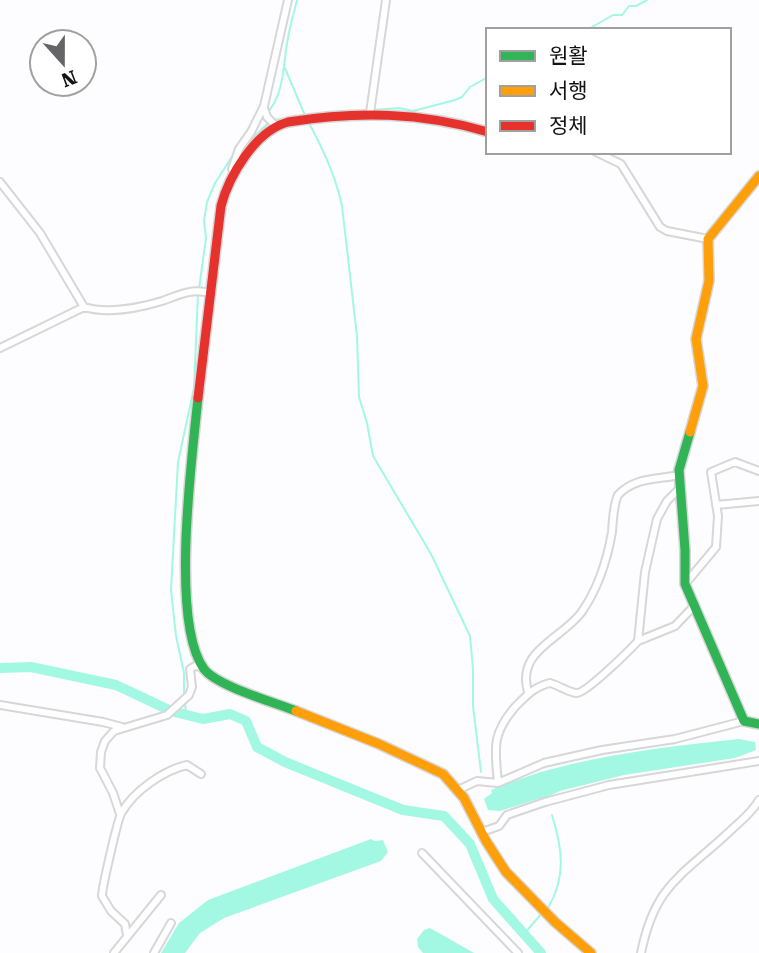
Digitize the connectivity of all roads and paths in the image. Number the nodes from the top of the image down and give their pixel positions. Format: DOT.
graph roads {
  1 [pos="288,0"];
  2 [pos="386,0"];
  3 [pos="264,106"];
  4 [pos="370,113"];
  5 [pos="276,126"];
  6 [pos="486,132"];
  7 [pos="600,154"];
  8 [pos="232,169"];
  9 [pos="759,176"];
  10 [pos="0,182"];
  11 [pos="229,185"];
  12 [pos="708,239"];
  13 [pos="207,294"];
  14 [pos="84,307"];
  15 [pos="0,348"];
  16 [pos="759,471"];
  17 [pos="679,475"];
  18 [pos="679,489"];
  19 [pos="759,500"];
  20 [pos="716,505"];
  21 [pos="685,584"];
  22 [pos="694,606"];
  23 [pos="639,641"];
  24 [pos="202,667"];
  25 [pos="528,692"];
  26 [pos="0,705"];
  27 [pos="744,721"];
  28 [pos="759,724"];
  29 [pos="124,728"];
  30 [pos="759,761"];
  31 [pos="201,774"];
  32 [pos="498,783"];
  33 [pos="458,790"];
  34 [pos="759,800"];
  35 [pos="120,814"];
  36 [pos="482,832"];
  37 [pos="422,853"];
  38 [pos="160,895"];
  39 [pos="171,923"];
  40 [pos="127,935"];
  41 [pos="114,953"];
  42 [pos="154,953"];
  43 [pos="518,953"];
  44 [pos="592,953"];
  45 [pos="641,953"];
  1 -- 3 [label="street"];
  2 -- 4 [label="street"];
  3 -- 5 [label="street"];
  3 -- 8 [label="street"];
  4 -- 5 [label="street"];
  4 -- 6 [label="street"];
  5 -- 11 [label="street"];
  7 -- 12 [label="street"];
  8 -- 11 [label="street"];
  9 -- 12 [label="street"];
  10 -- 14 [label="street"];
  11 -- 13 [label="street"];
  12 -- 17 [label="street"];
  13 -- 14 [label="street"];
  13 -- 24 [label="street"];
  14 -- 15 [label="street"];
  16 -- 20 [label="street"];
  17 -- 18 [label="street"];
  17 -- 25 [label="street"];
  18 -- 21 [label="street"];
  18 -- 23 [label="street"];
  19 -- 20 [label="street"];
  20 -- 21 [label="street"];
  21 -- 22 [label="street"];
  22 -- 23 [label="street"];
  22 -- 27 [label="street"];
  23 -- 25 [label="street"];
  24 -- 29 [label="street"];
  24 -- 33 [label="street"];
  25 -- 32 [label="street"];
  26 -- 29 [label="street"];
  27 -- 28 [label="street"];
  27 -- 32 [label="street"];
  29 -- 35 [label="street"];
  30 -- 36 [label="street"];
  31 -- 35 [label="street"];
  32 -- 33 [label="street"];
  33 -- 36 [label="street"];
  34 -- 45 [label="street"];
  35 -- 40 [label="street"];
  36 -- 44 [label="street"];
  37 -- 43 [label="street"];
  38 -- 40 [label="street"];
  39 -- 42 [label="street"];
  40 -- 41 [label="street"];
}
